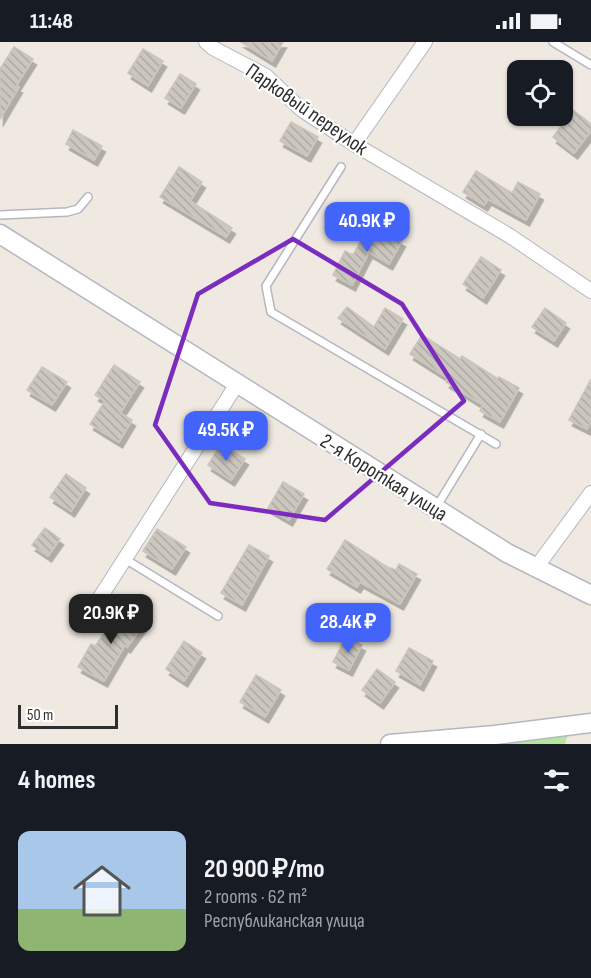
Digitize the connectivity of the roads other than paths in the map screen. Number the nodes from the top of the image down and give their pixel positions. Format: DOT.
graph roads {
  1 [pos="206,42"];
  2 [pos="425,42"];
  3 [pos="553,42"];
  4 [pos="591,65"];
  5 [pos="354,144"];
  6 [pos="340,167"];
  7 [pos="88,197"];
  8 [pos="0,215"];
  9 [pos="0,234"];
  10 [pos="591,291"];
  11 [pos="237,384"];
  12 [pos="481,434"];
  13 [pos="496,444"];
  14 [pos="591,493"];
  15 [pos="435,508"];
  16 [pos="125,559"];
  17 [pos="535,569"];
  18 [pos="591,595"];
  19 [pos="218,616"];
  20 [pos="83,624"];
  21 [pos="591,723"];
  22 [pos="494,740"];
  23 [pos="390,744"];
  1 -- 5 [label="street, Парковый переулок"];
  2 -- 5 [label="street"];
  3 -- 4 [label="lane"];
  5 -- 10 [label="street, Парковый переулок"];
  6 -- 12 [label="lane"];
  7 -- 8 [label="lane"];
  9 -- 11 [label="street, 2-я Короткая улица"];
  11 -- 15 [label="street, 2-я Короткая улица"];
  11 -- 16 [label="street"];
  12 -- 13 [label="lane"];
  12 -- 15 [label="lane"];
  14 -- 17 [label="street"];
  15 -- 17 [label="street, 2-я Короткая улица"];
  16 -- 19 [label="lane"];
  16 -- 20 [label="street"];
  17 -- 18 [label="street, 2-я Короткая улица"];
  21 -- 22 [label="street"];
  22 -- 23 [label="street"];
}
